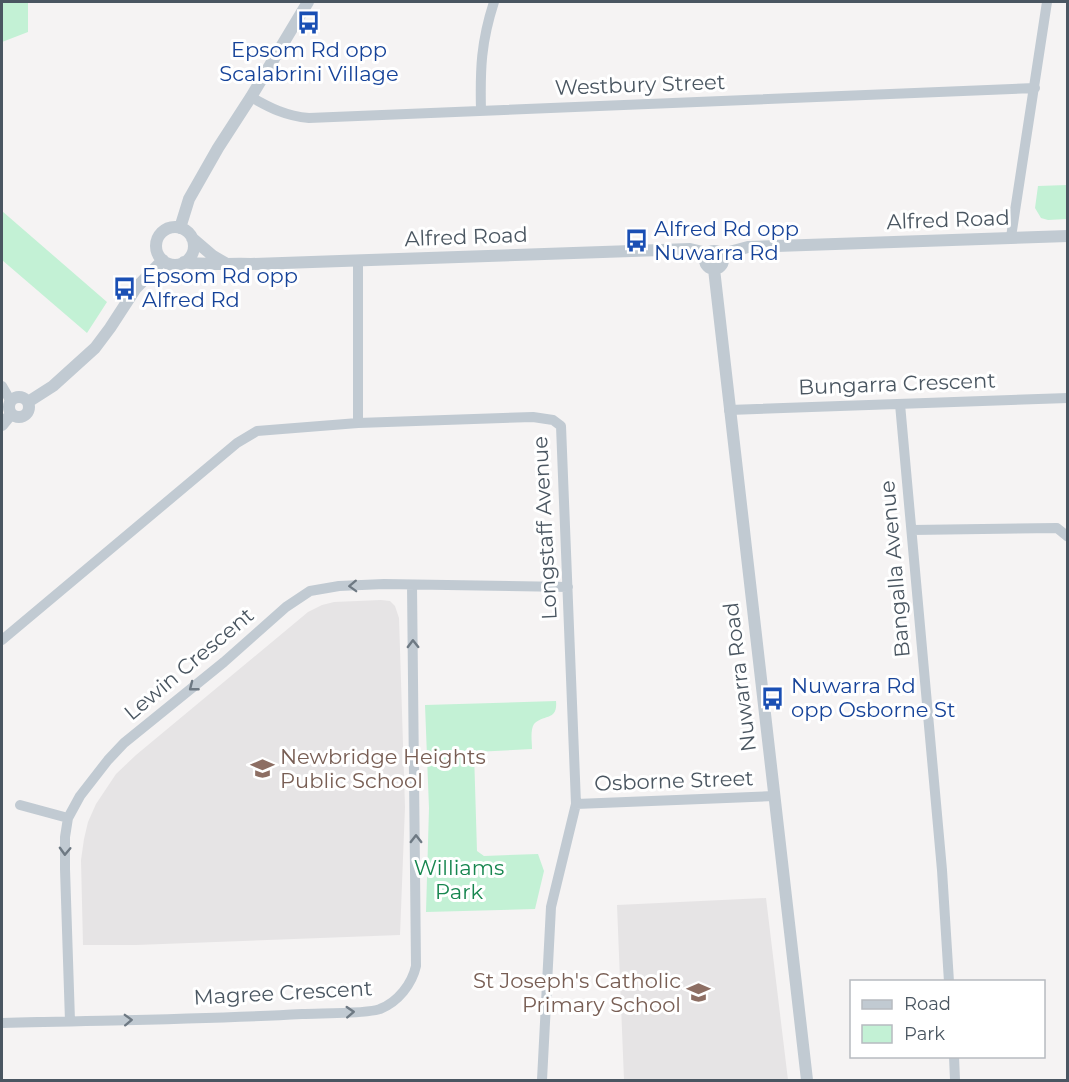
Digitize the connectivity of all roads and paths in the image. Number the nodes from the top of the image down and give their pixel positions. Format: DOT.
graph roads {
  1 [pos="308,2"];
  2 [pos="494,2"];
  3 [pos="1047,2"];
  4 [pos="1035,88"];
  5 [pos="251,97"];
  6 [pos="481,111"];
  7 [pos="180,228"];
  8 [pos="1068,236"];
  9 [pos="1011,237"];
  10 [pos="192,238"];
  11 [pos="707,253"];
  12 [pos="722,254"];
  13 [pos="163,260"];
  14 [pos="358,261"];
  15 [pos="184,262"];
  16 [pos="225,263"];
  17 [pos="714,269"];
  18 [pos="2,386"];
  19 [pos="1068,398"];
  20 [pos="10,400"];
  21 [pos="28,402"];
  22 [pos="900,404"];
  23 [pos="729,410"];
  24 [pos="11,414"];
  25 [pos="358,423"];
  26 [pos="2,425"];
  27 [pos="912,530"];
  28 [pos="1068,537"];
  29 [pos="412,585"];
  30 [pos="568,587"];
  31 [pos="2,640"];
  32 [pos="774,796"];
  33 [pos="576,804"];
  34 [pos="20,805"];
  35 [pos="68,818"];
  36 [pos="949,980"];
  37 [pos="70,1021"];
  38 [pos="2,1023"];
  39 [pos="954,1058"];
  40 [pos="542,1080"];
  41 [pos="807,1080"];
  42 [pos="955,1080"];
  1 -- 5 [label="street"];
  2 -- 6 [label="street"];
  3 -- 4 [label="street"];
  4 -- 6 [label="street, Westbury Street"];
  4 -- 9 [label="street"];
  5 -- 6 [label="street, Westbury Street"];
  5 -- 7 [label="street"];
  7 -- 10 [label="street"];
  7 -- 13 [label="street"];
  8 -- 9 [label="street, Alfred Road"];
  9 -- 12 [label="street, Alfred Road"];
  10 -- 15 [label="street"];
  10 -- 16 [label="street"];
  11 -- 12 [label="street"];
  11 -- 14 [label="street, Alfred Road"];
  11 -- 17 [label="street"];
  12 -- 17 [label="street"];
  13 -- 15 [label="street"];
  13 -- 21 [label="street"];
  14 -- 16 [label="street, Alfred Road"];
  14 -- 25 [label="street"];
  15 -- 16 [label="street, Alfred Road"];
  17 -- 23 [label="street, Nuwarra Road"];
  18 -- 20 [label="street"];
  19 -- 22 [label="street, Bungarra Crescent"];
  20 -- 21 [label="street"];
  20 -- 24 [label="street"];
  21 -- 24 [label="street"];
  22 -- 23 [label="street, Bungarra Crescent"];
  22 -- 27 [label="street, Bangalla Avenue"];
  23 -- 32 [label="street, Nuwarra Road"];
  24 -- 26 [label="street"];
  25 -- 30 [label="street, Longstaff Avenue"];
  25 -- 31 [label="street, Longstaff Avenue"];
  27 -- 28 [label="street"];
  27 -- 36 [label="street, Bangalla Avenue"];
  29 -- 30 [label="street, Lewin Crescent"];
  29 -- 35 [label="street, Lewin Crescent, one-way"];
  37 -- 29 [label="street, Magree Crescent, one-way"];
  30 -- 33 [label="street, Longstaff Avenue"];
  32 -- 33 [label="street, Osborne Street"];
  32 -- 41 [label="street, Nuwarra Road"];
  33 -- 40 [label="street, Longstaff Avenue"];
  34 -- 35 [label="street"];
  35 -- 37 [label="street, Lewin Crescent, one-way"];
  37 -- 38 [label="street, Magree Crescent"];
  39 -- 42 [label="street"];
}
